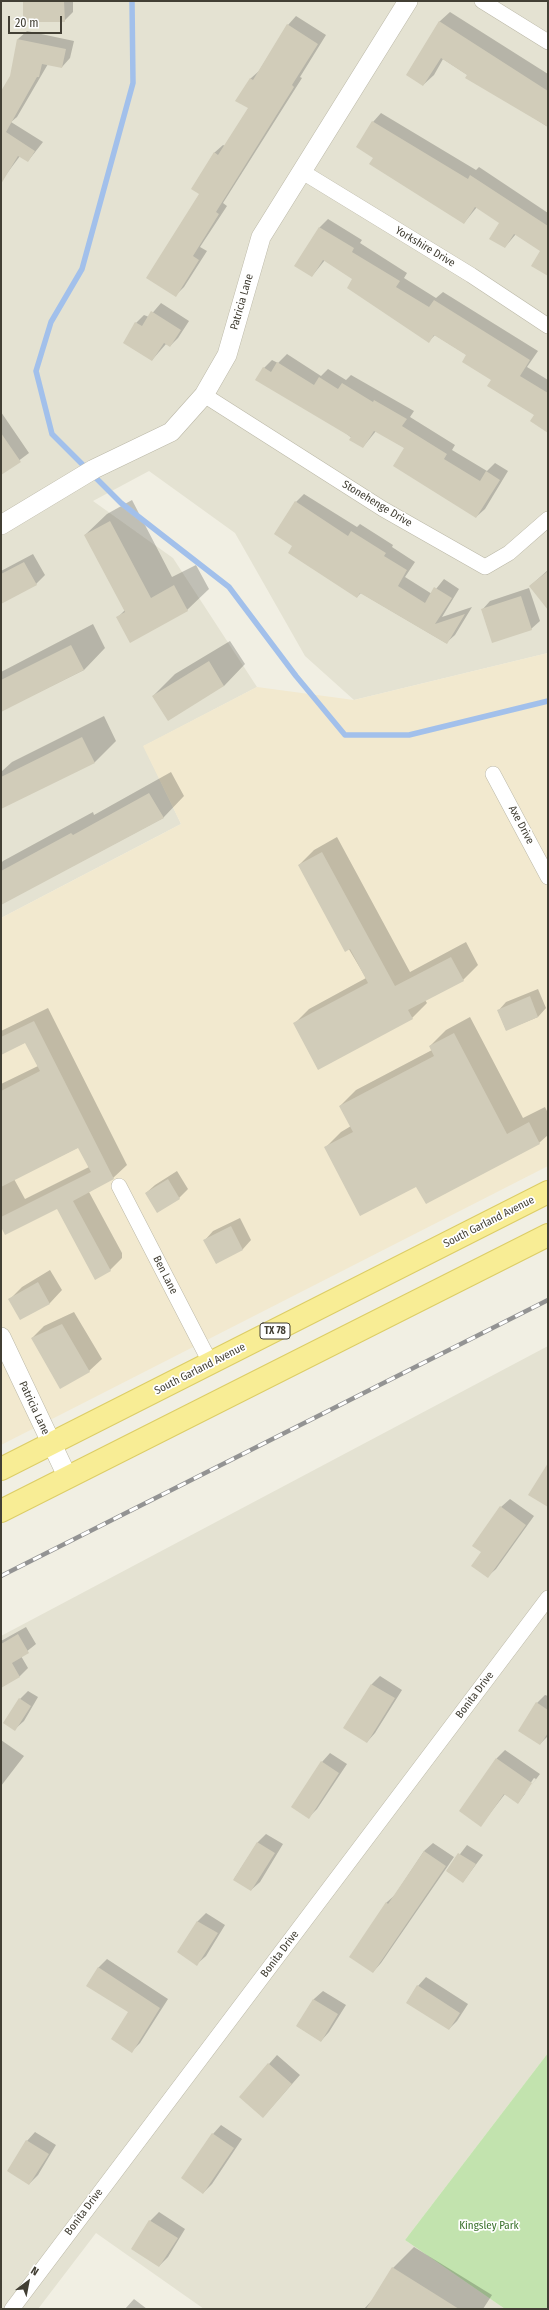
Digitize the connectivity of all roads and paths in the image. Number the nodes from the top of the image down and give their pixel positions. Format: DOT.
graph roads {
  1 [pos="408,1"];
  2 [pos="482,1"];
  3 [pos="548,42"];
  4 [pos="301,172"];
  5 [pos="548,326"];
  6 [pos="204,395"];
  7 [pos="548,519"];
  8 [pos="1,525"];
  9 [pos="493,774"];
  10 [pos="548,877"];
  11 [pos="119,1186"];
  12 [pos="548,1192"];
  13 [pos="548,1235"];
  14 [pos="1,1337"];
  15 [pos="211,1364"];
  16 [pos="51,1444"];
  17 [pos="1,1469"];
  18 [pos="68,1478"];
  19 [pos="1,1511"];
  20 [pos="548,1598"];
  21 [pos="12,2309"];
  1 -- 4 [label="street, Patricia Lane"];
  2 -- 3 [label="street"];
  4 -- 5 [label="street, Yorkshire Drive"];
  4 -- 6 [label="street, Patricia Lane"];
  6 -- 7 [label="street, Stonehenge Drive"];
  6 -- 8 [label="street, Patricia Lane"];
  9 -- 10 [label="street, Axe Drive"];
  11 -- 15 [label="street, Ben Lane"];
  12 -- 15 [label="main road, South Garland Avenue / TX 78"];
  13 -- 18 [label="main road"];
  14 -- 16 [label="street, Patricia Lane"];
  15 -- 16 [label="main road, South Garland Avenue / TX 78"];
  16 -- 17 [label="main road, South Garland Avenue / TX 78"];
  16 -- 18 [label="street, Patricia Lane"];
  18 -- 19 [label="main road"];
  20 -- 21 [label="street, Bonita Drive"];
}
